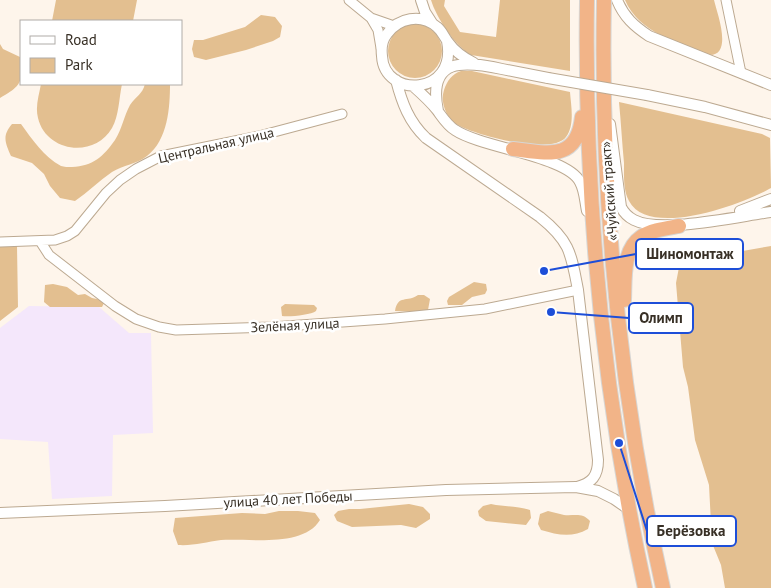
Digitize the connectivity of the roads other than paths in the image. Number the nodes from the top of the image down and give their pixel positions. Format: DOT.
graph roads {
  1 [pos="349,0"];
  2 [pos="421,0"];
  3 [pos="587,0"];
  4 [pos="604,0"];
  5 [pos="618,0"];
  6 [pos="726,0"];
  7 [pos="371,18"];
  8 [pos="408,19"];
  9 [pos="432,23"];
  10 [pos="394,26"];
  11 [pos="447,41"];
  12 [pos="381,48"];
  13 [pos="474,63"];
  14 [pos="587,69"];
  15 [pos="604,69"];
  16 [pos="442,73"];
  17 [pos="742,73"];
  18 [pos="396,80"];
  19 [pos="771,85"];
  20 [pos="413,86"];
  21 [pos="438,112"];
  22 [pos="342,114"];
  23 [pos="771,124"];
  24 [pos="513,149"];
  25 [pos="771,199"];
  26 [pos="771,212"];
  27 [pos="710,221"];
  28 [pos="679,226"];
  29 [pos="40,241"];
  30 [pos="0,242"];
  31 [pos="598,275"];
  32 [pos="578,290"];
  33 [pos="622,348"];
  34 [pos="576,487"];
  35 [pos="630,510"];
  36 [pos="0,513"];
  37 [pos="646,588"];
  38 [pos="663,588"];
  1 -- 7 [label="street"];
  2 -- 8 [label="street"];
  2 -- 9 [label="street"];
  3 -- 14 [label="highway, «Чуйский тракт»"];
  4 -- 15 [label="highway, «Чуйский тракт»"];
  5 -- 17 [label="street"];
  6 -- 17 [label="street"];
  7 -- 10 [label="street"];
  7 -- 12 [label="street"];
  8 -- 9 [label="street"];
  8 -- 10 [label="street"];
  9 -- 11 [label="street"];
  10 -- 12 [label="street"];
  11 -- 13 [label="street"];
  11 -- 16 [label="street"];
  12 -- 18 [label="street"];
  13 -- 16 [label="street"];
  13 -- 23 [label="street, bridge"];
  14 -- 24 [label="highway"];
  14 -- 31 [label="highway, «Чуйский тракт»"];
  15 -- 28 [label="street"];
  15 -- 33 [label="highway, «Чуйский тракт»"];
  16 -- 20 [label="street"];
  16 -- 21 [label="street"];
  17 -- 19 [label="street"];
  18 -- 20 [label="street"];
  18 -- 32 [label="street"];
  20 -- 21 [label="street"];
  21 -- 24 [label="street"];
  22 -- 29 [label="street, Центральная улица"];
  24 -- 31 [label="street"];
  25 -- 27 [label="street"];
  26 -- 27 [label="street"];
  27 -- 28 [label="street"];
  28 -- 33 [label="highway"];
  29 -- 30 [label="street, Центральная улица"];
  29 -- 32 [label="street, Зелёная улица"];
  31 -- 35 [label="highway, «Чуйский тракт»"];
  32 -- 34 [label="street"];
  33 -- 38 [label="highway, «Чуйский тракт»"];
  34 -- 35 [label="street, улица 40 лет Победы"];
  34 -- 36 [label="street, улица 40 лет Победы"];
  35 -- 37 [label="highway, «Чуйский тракт»"];
}
